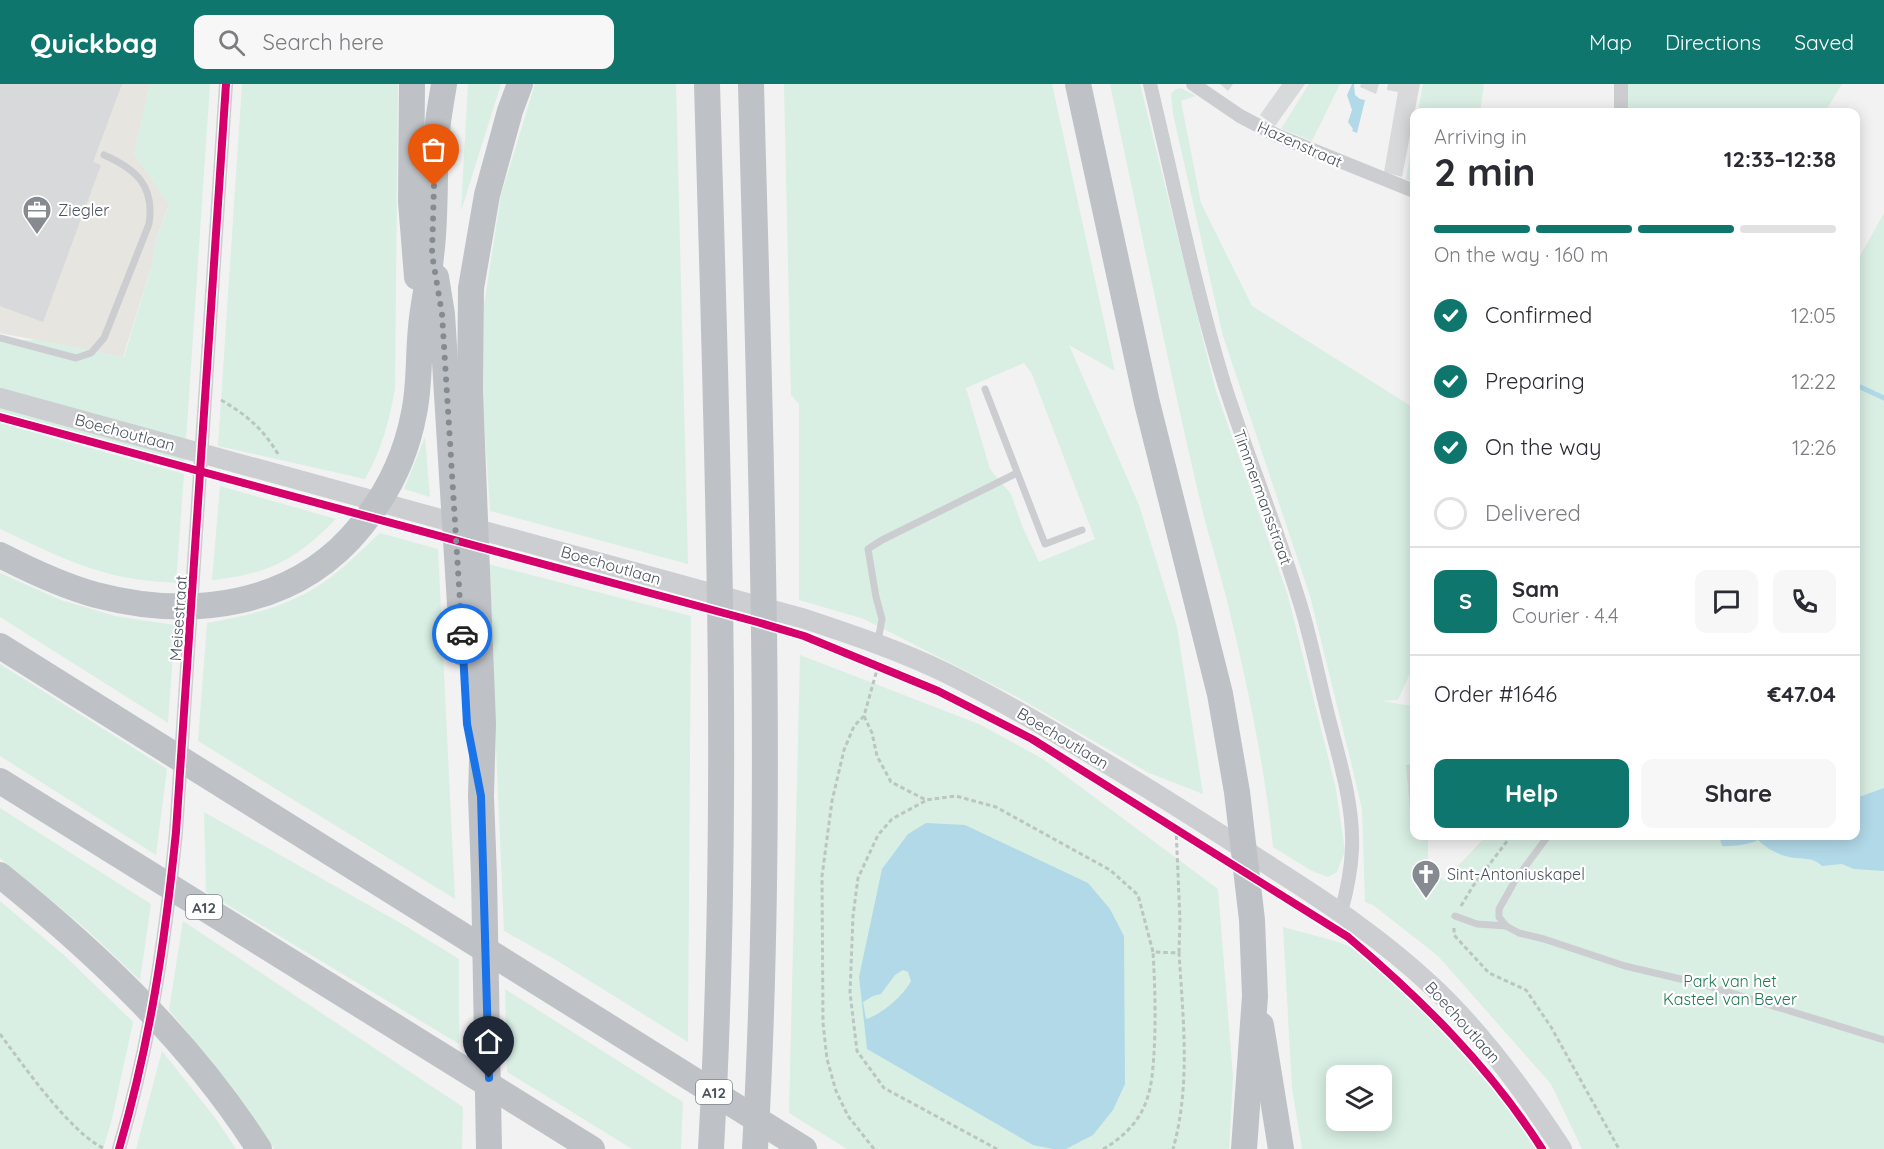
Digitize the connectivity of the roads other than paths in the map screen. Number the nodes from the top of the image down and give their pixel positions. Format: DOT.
graph roads {
  1 [pos="226,84"];
  2 [pos="412,84"];
  3 [pos="444,84"];
  4 [pos="520,84"];
  5 [pos="707,84"];
  6 [pos="751,84"];
  7 [pos="1078,84"];
  8 [pos="1150,84"];
  9 [pos="1193,84"];
  10 [pos="1621,84"];
  11 [pos="1621,108"];
  12 [pos="104,155"];
  13 [pos="1410,189"];
  14 [pos="432,254"];
  15 [pos="420,328"];
  16 [pos="0,338"];
  17 [pos="985,389"];
  18 [pos="0,398"];
  19 [pos="1017,473"];
  20 [pos="1082,530"];
  21 [pos="0,555"];
  22 [pos="878,643"];
  23 [pos="0,646"];
  24 [pos="0,781"];
  25 [pos="481,796"];
  26 [pos="1545,840"];
  27 [pos="0,875"];
  28 [pos="1341,912"];
  29 [pos="1455,916"];
  30 [pos="1506,926"];
  31 [pos="1255,996"];
  32 [pos="1884,1040"];
  33 [pos="119,1149"];
  34 [pos="259,1149"];
  35 [pos="489,1149"];
  36 [pos="592,1149"];
  37 [pos="711,1149"];
  38 [pos="755,1149"];
  39 [pos="804,1149"];
  40 [pos="1244,1149"];
  41 [pos="1281,1149"];
  42 [pos="1562,1149"];
  1 -- 33 [label="street, Meisestraat"];
  2 -- 15 [label="highway"];
  3 -- 14 [label="highway"];
  4 -- 25 [label="highway"];
  5 -- 37 [label="highway"];
  6 -- 38 [label="highway"];
  7 -- 31 [label="highway"];
  8 -- 28 [label="street, Timmermansstraat"];
  9 -- 13 [label="street, Hazenstraat"];
  10 -- 11 [label="street"];
  12 -- 16 [label="lane"];
  14 -- 15 [label="highway"];
  14 -- 25 [label="highway"];
  15 -- 21 [label="highway"];
  17 -- 19 [label="lane"];
  18 -- 22 [label="main road, Boechoutlaan"];
  19 -- 20 [label="lane"];
  19 -- 22 [label="lane"];
  22 -- 28 [label="main road, Boechoutlaan"];
  23 -- 39 [label="highway, A12"];
  24 -- 36 [label="highway, A12"];
  25 -- 35 [label="highway"];
  26 -- 30 [label="lane"];
  27 -- 34 [label="highway"];
  28 -- 42 [label="main road, Boechoutlaan"];
  29 -- 30 [label="lane"];
  30 -- 32 [label="lane"];
  31 -- 40 [label="highway"];
  31 -- 41 [label="highway"];
}
